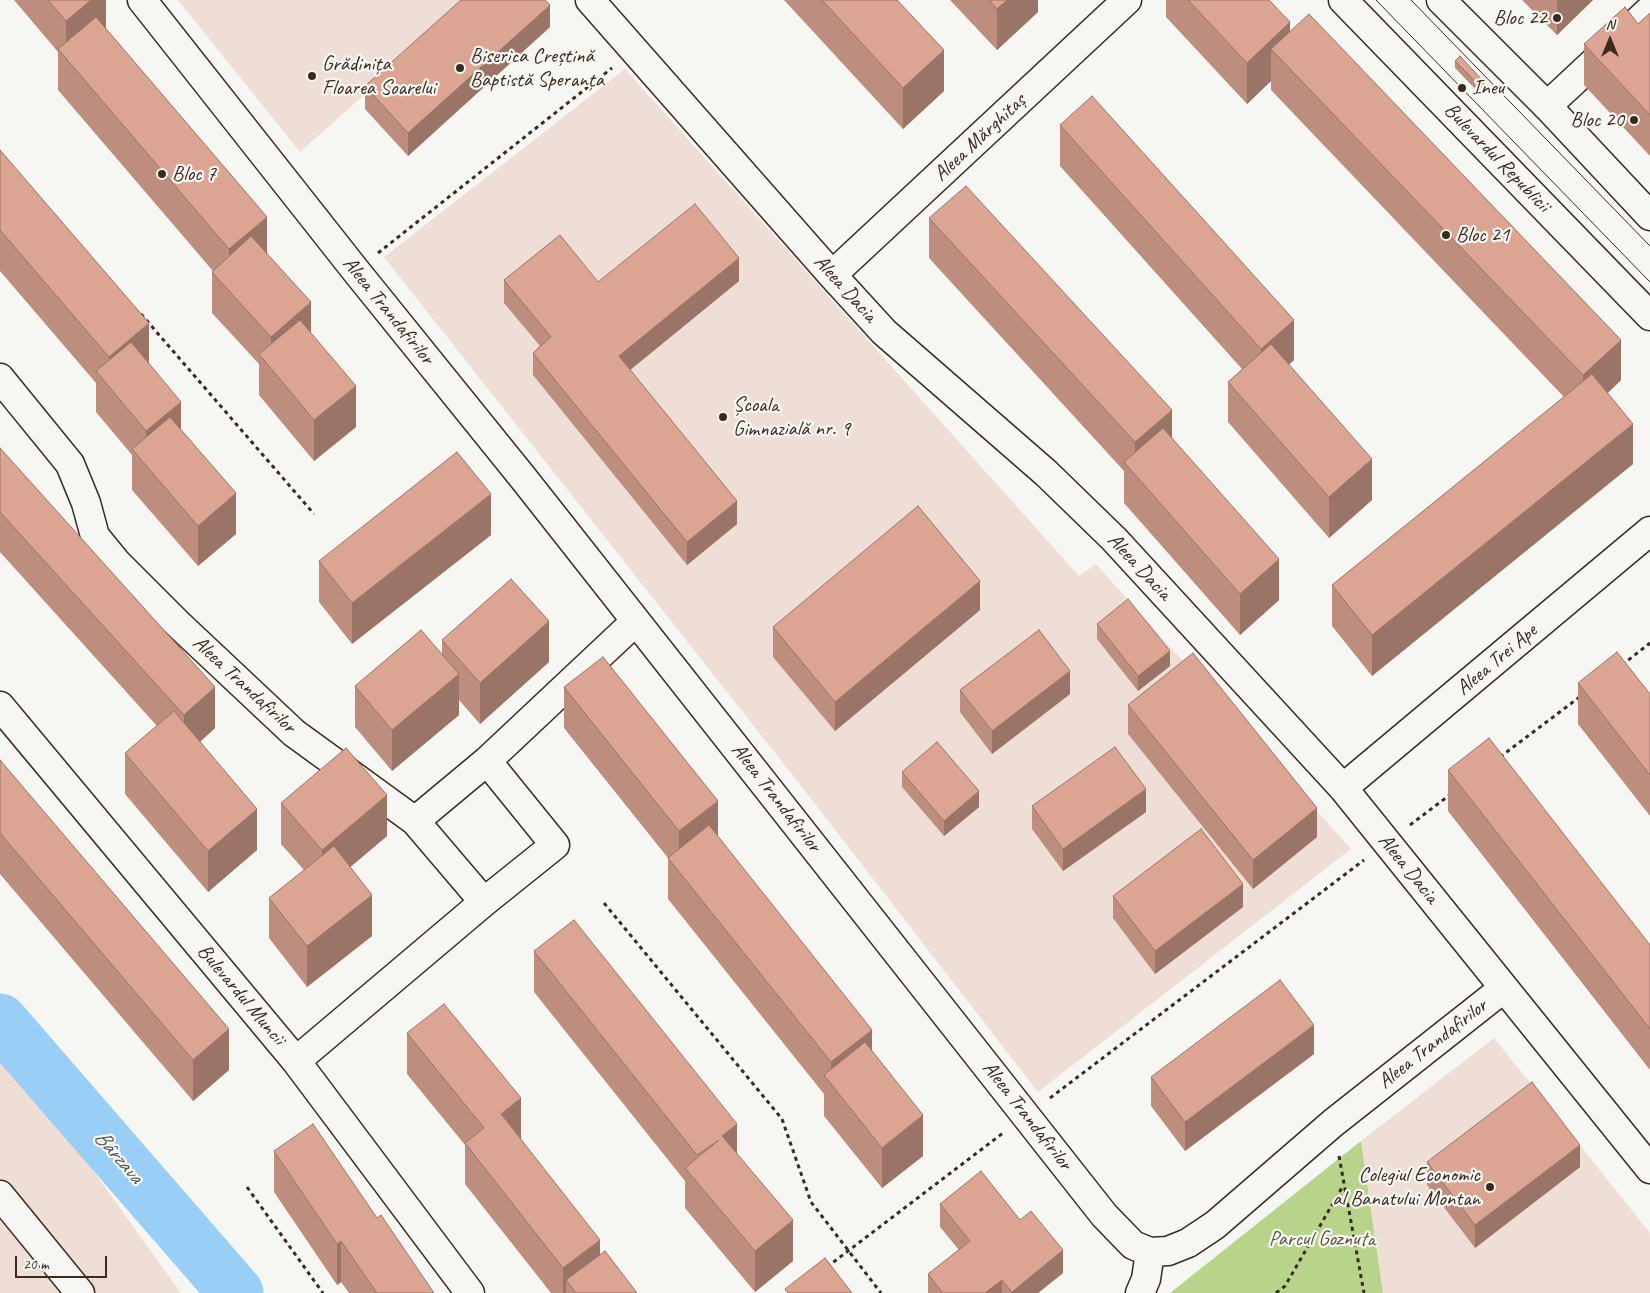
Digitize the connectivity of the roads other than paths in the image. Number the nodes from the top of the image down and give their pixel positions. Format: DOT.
graph roads {
  1 [pos="142,0"];
  2 [pos="590,0"];
  3 [pos="1127,0"];
  4 [pos="1343,0"];
  5 [pos="1441,0"];
  6 [pos="1650,10"];
  7 [pos="1546,106"];
  8 [pos="1650,216"];
  9 [pos="832,275"];
  10 [pos="1650,316"];
  11 [pos="0,378"];
  12 [pos="1650,532"];
  13 [pos="636,621"];
  14 [pos="0,706"];
  15 [pos="487,761"];
  16 [pos="1343,788"];
  17 [pos="415,821"];
  18 [pos="484,902"];
  19 [pos="1504,988"];
  20 [pos="296,1061"];
  21 [pos="1650,1169"];
  22 [pos="0,1196"];
  23 [pos="1150,1252"];
  24 [pos="80,1293"];
  25 [pos="470,1293"];
  26 [pos="1140,1293"];
  1 -- 13 [label="street, Aleea Trandafirilor"];
  2 -- 9 [label="street, Aleea Dacia"];
  3 -- 9 [label="street, Aleea Mărghitaș"];
  4 -- 10 [label="street, Bulevardul Republicii"];
  5 -- 7 [label="street"];
  6 -- 7 [label="street"];
  7 -- 8 [label="street"];
  9 -- 16 [label="street, Aleea Dacia"];
  11 -- 17 [label="street, Aleea Trandafirilor"];
  12 -- 16 [label="street, Aleea Trei Ape"];
  13 -- 15 [label="street"];
  13 -- 23 [label="street, Aleea Trandafirilor"];
  14 -- 20 [label="street, Bulevardul Muncii"];
  15 -- 17 [label="street"];
  15 -- 18 [label="street"];
  16 -- 19 [label="street, Aleea Dacia"];
  17 -- 18 [label="street, Aleea Trandafirilor"];
  18 -- 20 [label="street"];
  19 -- 21 [label="street, Aleea Dacia"];
  19 -- 23 [label="street, Aleea Trandafirilor"];
  20 -- 25 [label="street, Bulevardul Muncii"];
  22 -- 24 [label="street"];
  23 -- 26 [label="street"];
}
